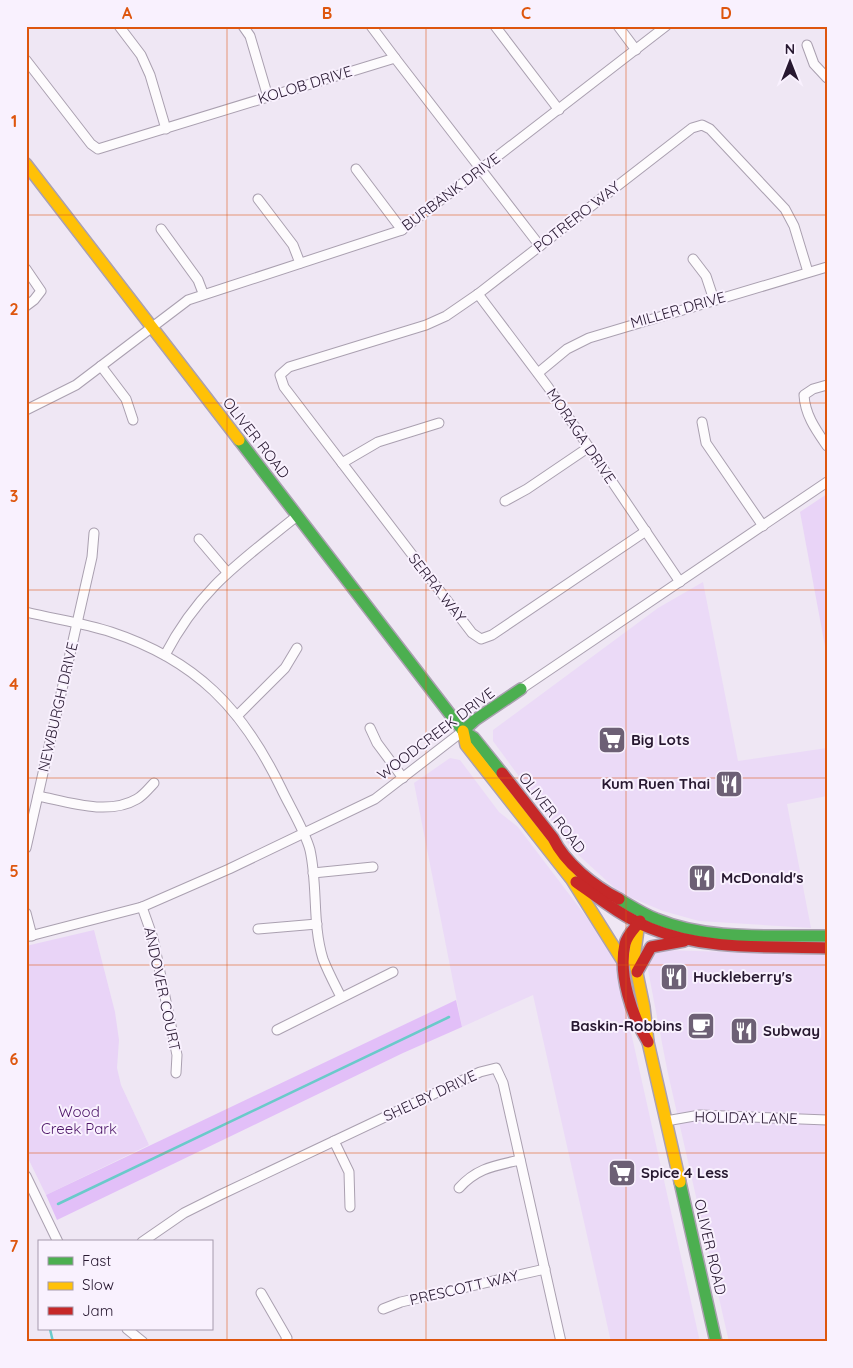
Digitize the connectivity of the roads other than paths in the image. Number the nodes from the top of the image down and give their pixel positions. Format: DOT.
graph roads {
  1 [pos="119,26"];
  2 [pos="243,26"];
  3 [pos="371,26"];
  4 [pos="495,26"];
  5 [pos="618,26"];
  6 [pos="666,26"];
  7 [pos="807,44"];
  8 [pos="636,50"];
  9 [pos="395,58"];
  10 [pos="26,60"];
  11 [pos="827,78"];
  12 [pos="268,97"];
  13 [pos="559,110"];
  14 [pos="166,129"];
  15 [pos="26,164"];
  16 [pos="356,169"];
  17 [pos="481,170"];
  18 [pos="258,199"];
  19 [pos="161,229"];
  20 [pos="402,230"];
  21 [pos="540,246"];
  22 [pos="693,259"];
  23 [pos="300,263"];
  24 [pos="827,267"];
  25 [pos="26,270"];
  26 [pos="808,272"];
  27 [pos="203,293"];
  28 [pos="478,294"];
  29 [pos="714,300"];
  30 [pos="26,306"];
  31 [pos="152,327"];
  32 [pos="101,366"];
  33 [pos="538,373"];
  34 [pos="280,375"];
  35 [pos="827,385"];
  36 [pos="26,410"];
  37 [pos="133,420"];
  38 [pos="702,422"];
  39 [pos="439,423"];
  40 [pos="827,446"];
  41 [pos="589,447"];
  42 [pos="342,463"];
  43 [pos="827,482"];
  44 [pos="505,501"];
  45 [pos="297,516"];
  46 [pos="763,526"];
  47 [pos="646,531"];
  48 [pos="94,534"];
  49 [pos="199,539"];
  50 [pos="227,572"];
  51 [pos="680,582"];
  52 [pos="26,612"];
  53 [pos="77,624"];
  54 [pos="296,648"];
  55 [pos="165,655"];
  56 [pos="521,689"];
  57 [pos="237,716"];
  58 [pos="370,728"];
  59 [pos="463,731"];
  60 [pos="403,778"];
  61 [pos="154,783"];
  62 [pos="38,796"];
  63 [pos="303,834"];
  64 [pos="26,848"];
  65 [pos="373,867"];
  66 [pos="313,873"];
  67 [pos="572,880"];
  68 [pos="142,906"];
  69 [pos="26,913"];
  70 [pos="641,917"];
  71 [pos="318,924"];
  72 [pos="258,929"];
  73 [pos="29,936"];
  74 [pos="827,936"];
  75 [pos="692,940"];
  76 [pos="827,948"];
  77 [pos="624,963"];
  78 [pos="393,972"];
  79 [pos="636,972"];
  80 [pos="341,997"];
  81 [pos="277,1030"];
  82 [pos="648,1042"];
  83 [pos="176,1073"];
  84 [pos="827,1120"];
  85 [pos="666,1121"];
  86 [pos="334,1141"];
  87 [pos="520,1160"];
  88 [pos="26,1176"];
  89 [pos="459,1188"];
  90 [pos="350,1207"];
  91 [pos="57,1240"];
  92 [pos="145,1240"];
  93 [pos="545,1269"];
  94 [pos="261,1293"];
  95 [pos="383,1309"];
  96 [pos="128,1330"];
  97 [pos="143,1342"];
  98 [pos="285,1342"];
  99 [pos="561,1342"];
  100 [pos="716,1342"];
  1 -- 14 [label="street"];
  2 -- 12 [label="street"];
  3 -- 9 [label="street"];
  4 -- 13 [label="street"];
  5 -- 8 [label="street"];
  6 -- 8 [label="street, BURBANK DRIVE"];
  7 -- 11 [label="street"];
  8 -- 13 [label="street, BURBANK DRIVE"];
  9 -- 12 [label="street, KOLOB DRIVE"];
  9 -- 17 [label="street"];
  10 -- 14 [label="street, KOLOB DRIVE"];
  12 -- 14 [label="street, KOLOB DRIVE"];
  13 -- 17 [label="street, BURBANK DRIVE"];
  15 -- 31 [label="street, OLIVER ROAD"];
  16 -- 20 [label="street"];
  17 -- 20 [label="street, BURBANK DRIVE"];
  17 -- 21 [label="street"];
  18 -- 23 [label="street"];
  19 -- 27 [label="street"];
  20 -- 23 [label="street, BURBANK DRIVE"];
  21 -- 26 [label="street, POTRERO WAY"];
  21 -- 28 [label="street, POTRERO WAY"];
  22 -- 29 [label="street"];
  23 -- 27 [label="street, BURBANK DRIVE"];
  24 -- 26 [label="street, MILLER DRIVE"];
  25 -- 30 [label="street"];
  26 -- 29 [label="street, MILLER DRIVE"];
  27 -- 31 [label="street, BURBANK DRIVE"];
  28 -- 33 [label="street, MORAGA DRIVE"];
  28 -- 34 [label="street, POTRERO WAY"];
  29 -- 33 [label="street, MILLER DRIVE"];
  31 -- 32 [label="street, BURBANK DRIVE"];
  31 -- 45 [label="street, OLIVER ROAD"];
  32 -- 36 [label="street, BURBANK DRIVE"];
  32 -- 37 [label="street"];
  33 -- 41 [label="street, MORAGA DRIVE"];
  34 -- 42 [label="street, SERRA WAY"];
  35 -- 40 [label="street"];
  38 -- 46 [label="street"];
  39 -- 42 [label="street"];
  41 -- 44 [label="street"];
  41 -- 47 [label="street, MORAGA DRIVE"];
  42 -- 47 [label="street, SERRA WAY"];
  43 -- 46 [label="street, WOODCREEK DRIVE"];
  45 -- 50 [label="street"];
  45 -- 59 [label="street, OLIVER ROAD"];
  46 -- 51 [label="street, WOODCREEK DRIVE"];
  47 -- 51 [label="street, MORAGA DRIVE"];
  48 -- 53 [label="street, NEWBURGH DRIVE"];
  49 -- 50 [label="street"];
  50 -- 55 [label="street"];
  51 -- 56 [label="street, WOODCREEK DRIVE"];
  52 -- 53 [label="street"];
  53 -- 55 [label="street"];
  53 -- 62 [label="street, NEWBURGH DRIVE"];
  54 -- 57 [label="street"];
  55 -- 57 [label="street"];
  56 -- 59 [label="street, WOODCREEK DRIVE"];
  57 -- 63 [label="street"];
  58 -- 60 [label="street"];
  59 -- 60 [label="street, WOODCREEK DRIVE"];
  59 -- 67 [label="street, OLIVER ROAD"];
  59 -- 70 [label="street, OLIVER ROAD"];
  60 -- 63 [label="street, WOODCREEK DRIVE"];
  61 -- 62 [label="street"];
  62 -- 64 [label="street, NEWBURGH DRIVE"];
  63 -- 66 [label="street"];
  63 -- 68 [label="street, WOODCREEK DRIVE"];
  65 -- 66 [label="street"];
  66 -- 71 [label="street"];
  67 -- 70 [label="street, OLIVER ROAD"];
  67 -- 77 [label="street, OLIVER ROAD"];
  68 -- 73 [label="street, WOODCREEK DRIVE"];
  68 -- 83 [label="street, ANDOVER COURT"];
  69 -- 73 [label="street"];
  70 -- 74 [label="street"];
  70 -- 75 [label="street"];
  70 -- 77 [label="street, OLIVER ROAD"];
  70 -- 79 [label="street, OLIVER ROAD"];
  71 -- 72 [label="street"];
  71 -- 80 [label="street"];
  75 -- 76 [label="street"];
  75 -- 79 [label="street"];
  77 -- 82 [label="street, OLIVER ROAD"];
  78 -- 80 [label="street"];
  79 -- 82 [label="street, OLIVER ROAD"];
  80 -- 81 [label="street"];
  82 -- 85 [label="street, OLIVER ROAD"];
  84 -- 85 [label="street, HOLIDAY LANE"];
  85 -- 100 [label="street, OLIVER ROAD"];
  86 -- 87 [label="street, SHELBY DRIVE"];
  86 -- 90 [label="street"];
  86 -- 92 [label="street, SHELBY DRIVE"];
  87 -- 89 [label="street"];
  87 -- 93 [label="street, SHELBY DRIVE"];
  88 -- 91 [label="street"];
  93 -- 95 [label="street, PRESCOTT WAY"];
  93 -- 99 [label="street, SHELBY DRIVE"];
  94 -- 98 [label="street"];
  96 -- 97 [label="street"];
}
